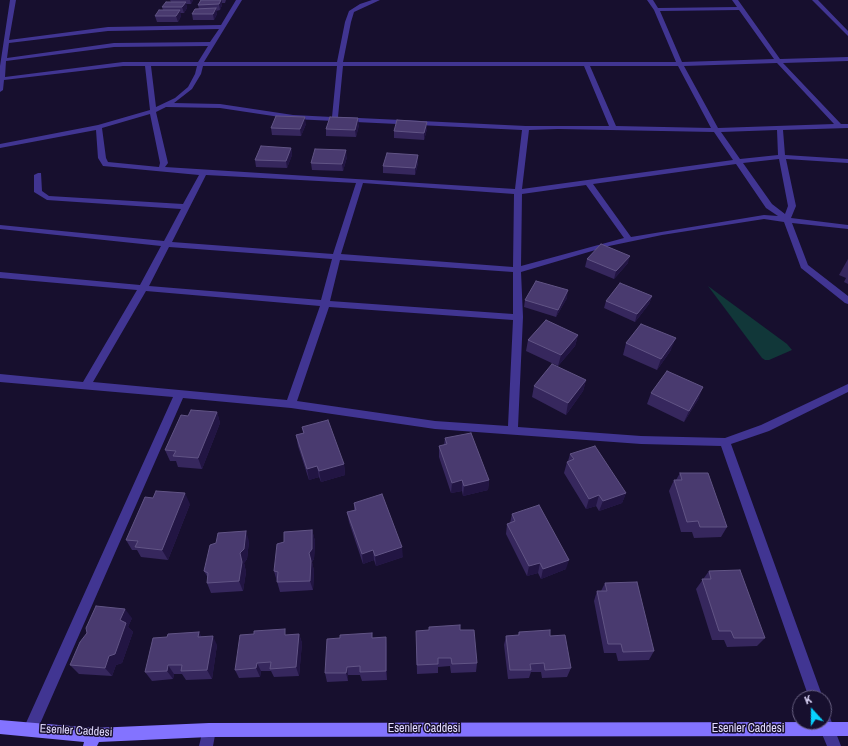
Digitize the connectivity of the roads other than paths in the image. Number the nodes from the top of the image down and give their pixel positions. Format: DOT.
graph roads {
  1 [pos="13,0"];
  2 [pos="239,0"];
  3 [pos="377,0"];
  4 [pos="650,0"];
  5 [pos="735,0"];
  6 [pos="815,0"];
  7 [pos="741,8"];
  8 [pos="657,10"];
  9 [pos="222,27"];
  10 [pos="848,34"];
  11 [pos="6,42"];
  12 [pos="212,44"];
  13 [pos="848,59"];
  14 [pos="4,60"];
  15 [pos="778,61"];
  16 [pos="586,63"];
  17 [pos="148,64"];
  18 [pos="200,64"];
  19 [pos="340,64"];
  20 [pos="680,64"];
  21 [pos="1,78"];
  22 [pos="0,90"];
  23 [pos="164,105"];
  24 [pos="153,111"];
  25 [pos="335,119"];
  26 [pos="839,126"];
  27 [pos="848,126"];
  28 [pos="99,127"];
  29 [pos="526,128"];
  30 [pos="613,128"];
  31 [pos="780,129"];
  32 [pos="716,130"];
  33 [pos="0,146"];
  34 [pos="782,157"];
  35 [pos="739,161"];
  36 [pos="848,161"];
  37 [pos="161,169"];
  38 [pos="204,173"];
  39 [pos="38,175"];
  40 [pos="360,181"];
  41 [pos="588,182"];
  42 [pos="518,192"];
  43 [pos="186,207"];
  44 [pos="787,219"];
  45 [pos="0,227"];
  46 [pos="848,227"];
  47 [pos="629,240"];
  48 [pos="166,244"];
  49 [pos="337,256"];
  50 [pos="517,270"];
  51 [pos="0,275"];
  52 [pos="143,288"];
  53 [pos="848,301"];
  54 [pos="325,304"];
  55 [pos="518,317"];
  56 [pos="0,378"];
  57 [pos="86,385"];
  58 [pos="848,388"];
  59 [pos="179,395"];
  60 [pos="291,404"];
  61 [pos="513,430"];
  62 [pos="725,442"];
  63 [pos="813,690"];
  64 [pos="792,724"];
  65 [pos="832,725"];
  66 [pos="0,727"];
  67 [pos="31,728"];
  68 [pos="848,729"];
  69 [pos="209,730"];
  70 [pos="828,730"];
  71 [pos="92,740"];
  72 [pos="206,746"];
  73 [pos="834,746"];
  1 -- 11 [label="street"];
  2 -- 9 [label="street"];
  3 -- 19 [label="street"];
  4 -- 8 [label="street"];
  5 -- 7 [label="street"];
  6 -- 10 [label="street"];
  7 -- 8 [label="street"];
  7 -- 15 [label="street"];
  8 -- 20 [label="street"];
  9 -- 11 [label="street"];
  9 -- 12 [label="street"];
  11 -- 14 [label="street"];
  12 -- 14 [label="street"];
  12 -- 18 [label="street"];
  13 -- 15 [label="street"];
  14 -- 21 [label="street"];
  15 -- 20 [label="street"];
  15 -- 26 [label="street"];
  16 -- 19 [label="street"];
  16 -- 20 [label="street"];
  16 -- 30 [label="street"];
  17 -- 18 [label="street"];
  17 -- 21 [label="street"];
  17 -- 24 [label="street"];
  18 -- 19 [label="street"];
  18 -- 23 [label="street"];
  19 -- 25 [label="street"];
  20 -- 32 [label="street"];
  21 -- 22 [label="street"];
  23 -- 24 [label="street"];
  23 -- 25 [label="street"];
  24 -- 28 [label="street"];
  24 -- 37 [label="street"];
  25 -- 29 [label="street"];
  26 -- 27 [label="street"];
  26 -- 31 [label="street"];
  28 -- 33 [label="street"];
  28 -- 37 [label="street"];
  29 -- 30 [label="street"];
  29 -- 42 [label="street"];
  30 -- 32 [label="street"];
  31 -- 32 [label="street"];
  31 -- 34 [label="street"];
  32 -- 35 [label="street"];
  34 -- 35 [label="street"];
  34 -- 36 [label="street"];
  34 -- 44 [label="street"];
  35 -- 41 [label="street"];
  35 -- 44 [label="street"];
  37 -- 38 [label="street"];
  38 -- 40 [label="street"];
  38 -- 43 [label="street"];
  39 -- 43 [label="street"];
  40 -- 42 [label="street"];
  40 -- 49 [label="street"];
  41 -- 42 [label="street"];
  41 -- 47 [label="street"];
  42 -- 50 [label="street"];
  43 -- 48 [label="street"];
  44 -- 46 [label="street"];
  44 -- 47 [label="street"];
  44 -- 53 [label="street"];
  45 -- 48 [label="street"];
  47 -- 50 [label="street"];
  48 -- 49 [label="street"];
  48 -- 52 [label="street"];
  49 -- 50 [label="street"];
  49 -- 54 [label="street"];
  50 -- 55 [label="street"];
  51 -- 52 [label="street"];
  52 -- 54 [label="street"];
  52 -- 57 [label="street"];
  54 -- 55 [label="street"];
  54 -- 60 [label="street"];
  55 -- 61 [label="street"];
  56 -- 57 [label="street"];
  57 -- 59 [label="street"];
  58 -- 62 [label="street"];
  59 -- 60 [label="street"];
  59 -- 67 [label="street"];
  60 -- 61 [label="street"];
  61 -- 62 [label="street"];
  62 -- 63 [label="street"];
  64 -- 69 [label="street, Esenler Caddesi"];
  65 -- 68 [label="street, Esenler Caddesi"];
  66 -- 67 [label="street, Esenler Caddesi"];
  67 -- 71 [label="street, Esenler Caddesi"];
  69 -- 71 [label="street, Esenler Caddesi"];
  69 -- 72 [label="street"];
  70 -- 73 [label="street"];
}
